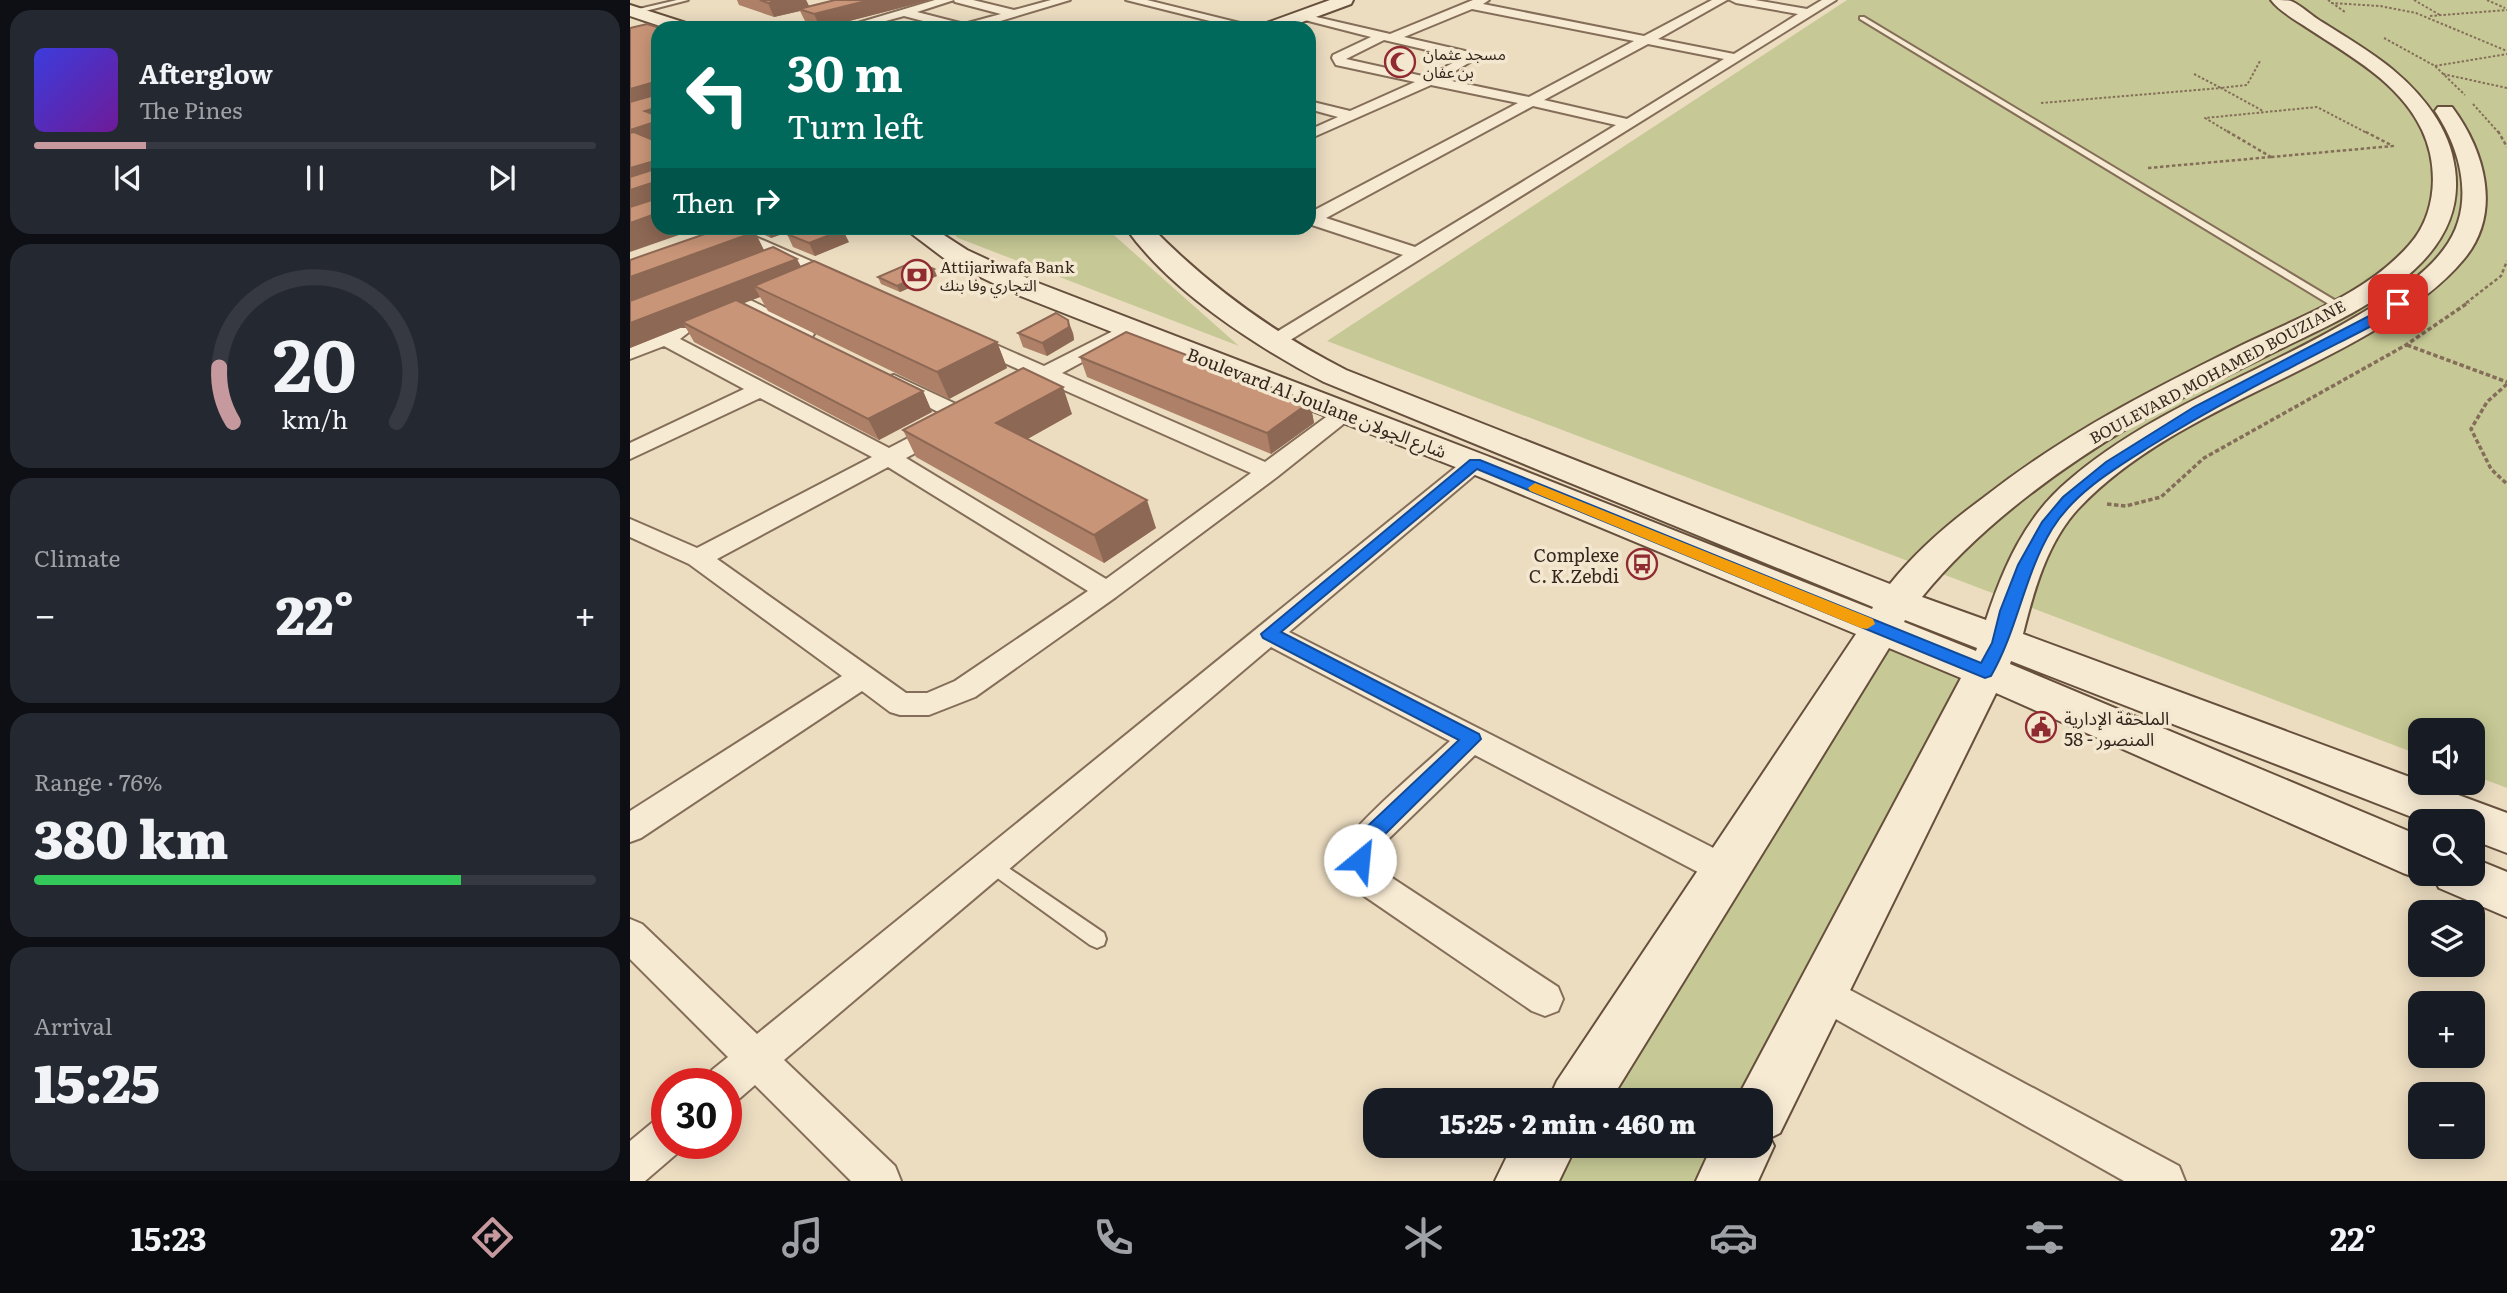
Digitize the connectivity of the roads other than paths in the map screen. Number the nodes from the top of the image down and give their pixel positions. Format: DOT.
graph roads {
  1 [pos="685,0"];
  2 [pos="948,0"];
  3 [pos="960,0"];
  4 [pos="1064,0"];
  5 [pos="1132,0"];
  6 [pos="1345,0"];
  7 [pos="1483,0"];
  8 [pos="1721,0"];
  9 [pos="1737,0"];
  10 [pos="2279,0"];
  11 [pos="2298,0"];
  12 [pos="1820,4"];
  13 [pos="1470,5"];
  14 [pos="902,12"];
  15 [pos="1016,14"];
  16 [pos="631,15"];
  17 [pos="1299,17"];
  18 [pos="1862,18"];
  19 [pos="655,21"];
  20 [pos="871,21"];
  21 [pos="934,21"];
  22 [pos="991,21"];
  23 [pos="1224,21"];
  24 [pos="1288,21"];
  25 [pos="651,31"];
  26 [pos="1387,37"];
  27 [pos="1644,40"];
  28 [pos="1736,58"];
  29 [pos="1430,80"];
  30 [pos="1532,100"];
  31 [pos="1316,107"];
  32 [pos="1350,116"];
  33 [pos="1630,124"];
  34 [pos="1316,132"];
  35 [pos="1316,216"];
  36 [pos="1316,221"];
  37 [pos="730,235"];
  38 [pos="928,235"];
  39 [pos="1146,235"];
  40 [pos="782,254"];
  41 [pos="1418,254"];
  42 [pos="757,264"];
  43 [pos="823,272"];
  44 [pos="797,283"];
  45 [pos="860,289"];
  46 [pos="772,293"];
  47 [pos="746,304"];
  48 [pos="2341,307"];
  49 [pos="723,314"];
  50 [pos="699,324"];
  51 [pos="1129,329"];
  52 [pos="958,335"];
  53 [pos="664,338"];
  54 [pos="819,342"];
  55 [pos="1272,344"];
  56 [pos="630,353"];
  57 [pos="880,373"];
  58 [pos="1044,374"];
  59 [pos="761,389"];
  60 [pos="1010,393"];
  61 [pos="987,405"];
  62 [pos="1345,414"];
  63 [pos="965,417"];
  64 [pos="630,452"];
  65 [pos="890,458"];
  66 [pos="1475,463"];
  67 [pos="1269,472"];
  68 [pos="630,527"];
  69 [pos="698,558"];
  70 [pos="1107,591"];
  71 [pos="1889,616"];
  72 [pos="1269,634"];
  73 [pos="1993,657"];
  74 [pos="864,676"];
  75 [pos="1472,739"];
  76 [pos="630,828"];
  77 [pos="2507,833"];
  78 [pos="2408,852"];
  79 [pos="991,864"];
  80 [pos="1725,870"];
  81 [pos="2485,886"];
  82 [pos="2507,895"];
  83 [pos="630,935"];
  84 [pos="1097,939"];
  85 [pos="1822,992"];
  86 [pos="1545,999"];
  87 [pos="756,1059"];
  88 [pos="742,1071"];
  89 [pos="1585,1088"];
  90 [pos="1773,1088"];
  91 [pos="651,1149"];
  92 [pos="1539,1158"];
  93 [pos="1738,1158"];
  94 [pos="630,1167"];
  95 [pos="880,1181"];
  96 [pos="1525,1181"];
  97 [pos="1726,1181"];
  98 [pos="2164,1181"];
  1 -- 16 [label="lane"];
  2 -- 14 [label="street"];
  3 -- 15 [label="street"];
  4 -- 15 [label="street"];
  5 -- 23 [label="street"];
  6 -- 17 [label="street"];
  7 -- 13 [label="street"];
  8 -- 27 [label="street"];
  9 -- 12 [label="street"];
  10 -- 48 [label="street, BOULEVARD MOHAMED BOUZIANE"];
  11 -- 73 [label="street, BOULEVARD MOHAMED BOUZIANE"];
  12 -- 28 [label="street"];
  13 -- 26 [label="street"];
  13 -- 27 [label="street"];
  14 -- 20 [label="street"];
  14 -- 21 [label="street"];
  15 -- 22 [label="street"];
  16 -- 19 [label="street"];
  16 -- 25 [label="street"];
  17 -- 24 [label="street"];
  17 -- 26 [label="street"];
  18 -- 48 [label="lane"];
  26 -- 29 [label="street"];
  26 -- 29 [label="street"];
  27 -- 28 [label="street"];
  27 -- 30 [label="street"];
  28 -- 33 [label="street"];
  29 -- 30 [label="street"];
  29 -- 32 [label="street"];
  30 -- 33 [label="street"];
  30 -- 35 [label="street"];
  31 -- 32 [label="street"];
  32 -- 34 [label="street"];
  33 -- 41 [label="street"];
  36 -- 41 [label="street"];
  37 -- 40 [label="street"];
  38 -- 51 [label="street, Boulevard Al Joulane شارع الجولان"];
  39 -- 55 [label="street, Boulevard Al Joulane شارع الجولان"];
  40 -- 42 [label="street"];
  40 -- 43 [label="street"];
  41 -- 55 [label="street"];
  43 -- 44 [label="street"];
  43 -- 45 [label="street"];
  46 -- 47 [label="street"];
  47 -- 49 [label="street"];
  47 -- 54 [label="street"];
  48 -- 71 [label="street, BOULEVARD MOHAMED BOUZIANE"];
  50 -- 53 [label="street"];
  51 -- 58 [label="street"];
  51 -- 62 [label="street, Boulevard Al Joulane شارع الجولان"];
  52 -- 58 [label="street"];
  53 -- 56 [label="street"];
  53 -- 59 [label="street"];
  55 -- 71 [label="street, Boulevard Al Joulane شارع الجولان"];
  57 -- 63 [label="street"];
  58 -- 60 [label="street"];
  58 -- 67 [label="street"];
  59 -- 64 [label="street"];
  59 -- 65 [label="street"];
  61 -- 63 [label="street"];
  62 -- 66 [label="street, Boulevard Al Joulane شارع الجولان"];
  62 -- 67 [label="street"];
  63 -- 65 [label="street"];
  65 -- 69 [label="street"];
  65 -- 70 [label="street"];
  66 -- 71 [label="street, Boulevard Al Joulane شارع الجولان"];
  66 -- 72 [label="street"];
  67 -- 70 [label="street"];
  68 -- 69 [label="street"];
  69 -- 74 [label="street"];
  70 -- 74 [label="street"];
  71 -- 73 [label="street, Boulevard Al Joulane شارع الجولان"];
  71 -- 80 [label="street, BOULEVARD MOHAMED BOUZIANE"];
  72 -- 75 [label="street"];
  72 -- 79 [label="street"];
  73 -- 77 [label="street, Boulevard Al Joulane شارع الجولان"];
  73 -- 78 [label="street, Boulevard Al Joulane شارع الجولان"];
  73 -- 85 [label="street, BOULEVARD MOHAMED BOUZIANE"];
  74 -- 76 [label="street"];
  75 -- 80 [label="street"];
  75 -- 86 [label="street"];
  79 -- 84 [label="lane"];
  79 -- 87 [label="street"];
  80 -- 89 [label="street, BOULEVARD MOHAMED BOUZIANE"];
  81 -- 82 [label="street"];
  83 -- 87 [label="street"];
  85 -- 90 [label="street, BOULEVARD MOHAMED BOUZIANE"];
  85 -- 98 [label="street"];
  87 -- 88 [label="street"];
  87 -- 95 [label="street"];
  91 -- 94 [label="street"];
  92 -- 96 [label="street"];
  93 -- 97 [label="street"];
}
